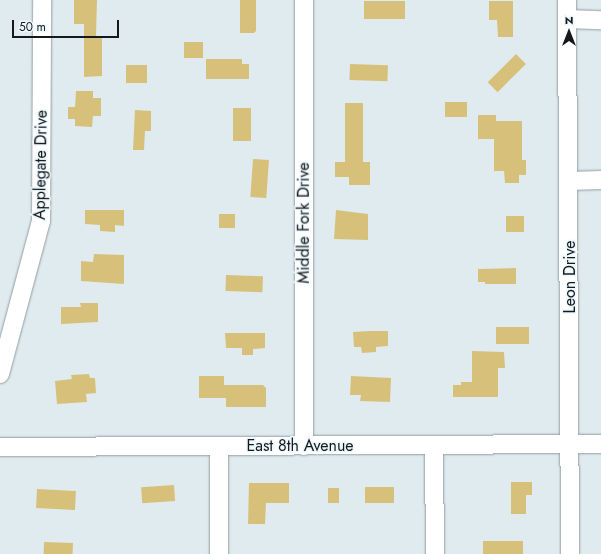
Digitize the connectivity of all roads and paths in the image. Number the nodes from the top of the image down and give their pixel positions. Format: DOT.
graph roads {
  1 [pos="42,0"];
  2 [pos="304,0"];
  3 [pos="567,0"];
  4 [pos="567,19"];
  5 [pos="601,20"];
  6 [pos="601,180"];
  7 [pos="569,181"];
  8 [pos="0,374"];
  9 [pos="570,444"];
  10 [pos="601,444"];
  11 [pos="434,445"];
  12 [pos="219,446"];
  13 [pos="304,446"];
  14 [pos="0,448"];
  15 [pos="220,554"];
  16 [pos="435,554"];
  17 [pos="570,554"];
  1 -- 8 [label="street, Applegate Drive"];
  2 -- 13 [label="street, Middle Fork Drive"];
  3 -- 4 [label="street, Leon Drive"];
  4 -- 5 [label="street"];
  4 -- 7 [label="street, Leon Drive"];
  6 -- 7 [label="street"];
  7 -- 9 [label="street, Leon Drive"];
  9 -- 10 [label="street, East 8th Avenue"];
  9 -- 11 [label="street, East 8th Avenue"];
  9 -- 17 [label="street, Leon Drive"];
  11 -- 13 [label="street, East 8th Avenue"];
  11 -- 16 [label="street"];
  12 -- 13 [label="street, East 8th Avenue"];
  12 -- 14 [label="street, East 8th Avenue"];
  12 -- 15 [label="street"];
}
